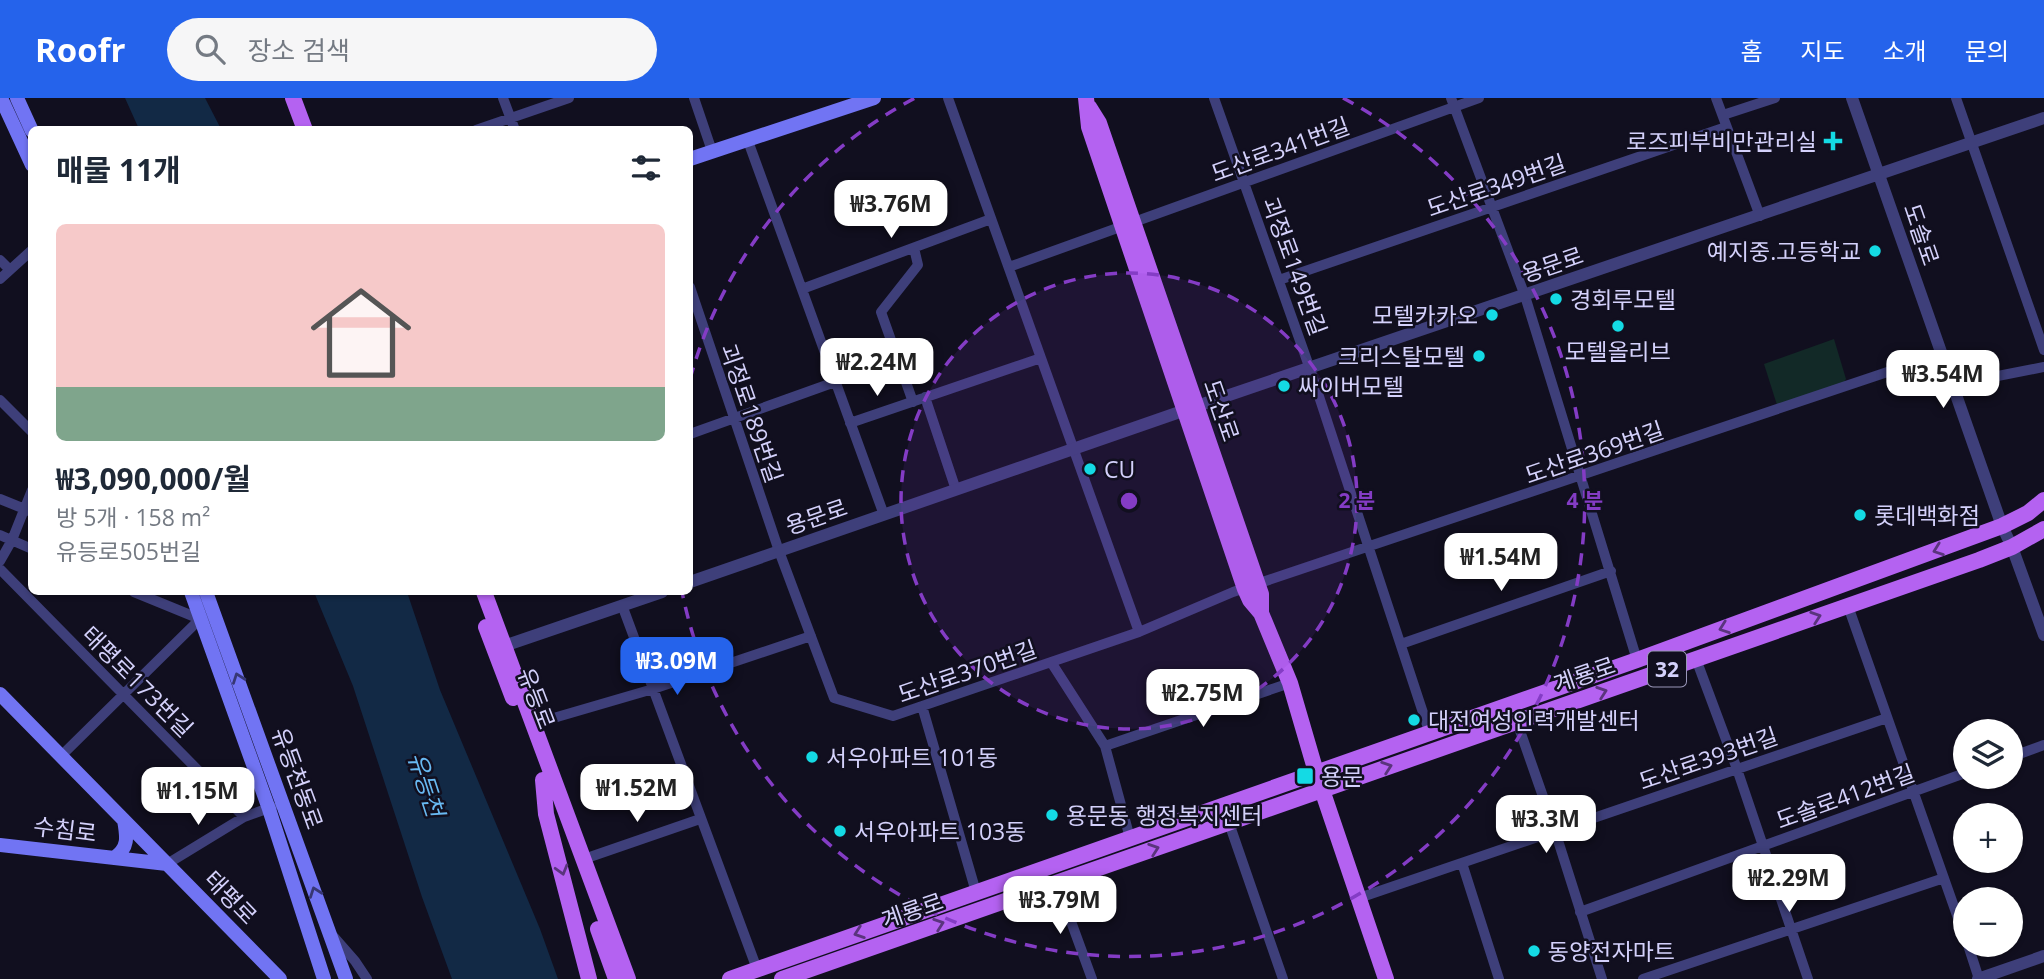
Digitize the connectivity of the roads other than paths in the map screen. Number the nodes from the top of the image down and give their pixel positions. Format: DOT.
graph roads {
  1 [pos="1,98"];
  2 [pos="17,98"];
  3 [pos="293,98"];
  4 [pos="303,98"];
  5 [pos="503,98"];
  6 [pos="569,98"];
  7 [pos="694,98"];
  8 [pos="874,98"];
  9 [pos="948,98"];
  10 [pos="1214,98"];
  11 [pos="1479,98"];
  12 [pos="1716,98"];
  13 [pos="1775,98"];
  14 [pos="1852,98"];
  15 [pos="1956,98"];
  16 [pos="1088,102"];
  17 [pos="1453,102"];
  18 [pos="1723,115"];
  19 [pos="510,118"];
  20 [pos="2044,118"];
  21 [pos="30,126"];
  22 [pos="304,126"];
  23 [pos="313,126"];
  24 [pos="487,126"];
  25 [pos="513,126"];
  26 [pos="1726,127"];
  27 [pos="748,141"];
  28 [pos="1972,143"];
  29 [pos="712,151"];
  30 [pos="28,156"];
  31 [pos="693,158"];
  32 [pos="1879,175"];
  33 [pos="1244,183"];
  34 [pos="1492,207"];
  35 [pos="1760,216"];
  36 [pos="991,219"];
  37 [pos="1128,224"];
  38 [pos="914,248"];
  39 [pos="28,254"];
  40 [pos="0,260"];
  41 [pos="1009,267"];
  42 [pos="10,270"];
  43 [pos="0,279"];
  44 [pos="1279,280"];
  45 [pos="802,289"];
  46 [pos="693,296"];
  47 [pos="1525,296"];
  48 [pos="2044,350"];
  49 [pos="1941,354"];
  50 [pos="1041,358"];
  51 [pos="2044,367"];
  52 [pos="1310,369"];
  53 [pos="835,383"];
  54 [pos="1952,384"];
  55 [pos="925,397"];
  56 [pos="0,400"];
  57 [pos="913,402"];
  58 [pos="1191,408"];
  59 [pos="733,417"];
  60 [pos="850,423"];
  61 [pos="28,428"];
  62 [pos="693,432"];
  63 [pos="1074,450"];
  64 [pos="1581,476"];
  65 [pos="957,490"];
  66 [pos="0,499"];
  67 [pos="2044,500"];
  68 [pos="28,511"];
  69 [pos="884,515"];
  70 [pos="2002,526"];
  71 [pos="2044,530"];
  72 [pos="0,535"];
  73 [pos="12,540"];
  74 [pos="28,546"];
  75 [pos="2012,547"];
  76 [pos="1370,548"];
  77 [pos="779,551"];
  78 [pos="0,561"];
  79 [pos="0,569"];
  80 [pos="1611,571"];
  81 [pos="693,581"];
  82 [pos="1252,587"];
  83 [pos="141,595"];
  84 [pos="192,595"];
  85 [pos="207,595"];
  86 [pos="475,595"];
  87 [pos="485,595"];
  88 [pos="653,595"];
  89 [pos="622,605"];
  90 [pos="1849,606"];
  91 [pos="200,619"];
  92 [pos="1139,632"];
  93 [pos="2044,635"];
  94 [pos="811,636"];
  95 [pos="1401,644"];
  96 [pos="500,648"];
  97 [pos="1696,659"];
  98 [pos="1637,660"];
  99 [pos="1051,662"];
  100 [pos="1290,683"];
  101 [pos="653,690"];
  102 [pos="0,694"];
  103 [pos="124,694"];
  104 [pos="922,706"];
  105 [pos="1887,718"];
  106 [pos="1517,722"];
  107 [pos="533,723"];
  108 [pos="1430,734"];
  109 [pos="2044,744"];
  110 [pos="1105,746"];
  111 [pos="2023,752"];
  112 [pos="61,756"];
  113 [pos="1737,769"];
  114 [pos="1316,772"];
  115 [pos="1953,777"];
  116 [pos="543,780"];
  117 [pos="1322,790"];
  118 [pos="1914,792"];
  119 [pos="276,806"];
  120 [pos="244,817"];
  121 [pos="700,819"];
  122 [pos="124,820"];
  123 [pos="1229,823"];
  124 [pos="1555,831"];
  125 [pos="1130,838"];
  126 [pos="0,845"];
  127 [pos="1763,846"];
  128 [pos="114,858"];
  129 [pos="584,859"];
  130 [pos="1462,863"];
  131 [pos="167,864"];
  132 [pos="1944,878"];
  133 [pos="1057,883"];
  134 [pos="976,892"];
  135 [pos="1359,898"];
  136 [pos="1953,904"];
  137 [pos="1580,912"];
  138 [pos="1791,929"];
  139 [pos="329,931"];
  140 [pos="2044,956"];
  141 [pos="1972,957"];
  142 [pos="757,969"];
  143 [pos="280,979"];
  144 [pos="324,979"];
  145 [pos="346,979"];
  146 [pos="366,979"];
  147 [pos="589,979"];
  148 [pos="615,979"];
  149 [pos="628,979"];
  150 [pos="730,979"];
  151 [pos="782,979"];
  152 [pos="1091,979"];
  153 [pos="1283,979"];
  154 [pos="1386,979"];
  155 [pos="1499,979"];
  156 [pos="1602,979"];
  157 [pos="1643,979"];
  158 [pos="1808,979"];
  159 [pos="1979,979"];
  1 -- 30 [label="main road"];
  2 -- 21 [label="main road"];
  3 -- 22 [label="main road"];
  4 -- 23 [label="main road"];
  5 -- 19 [label="street"];
  6 -- 19 [label="street"];
  7 -- 29 [label="street"];
  8 -- 27 [label="main road"];
  9 -- 36 [label="street"];
  10 -- 33 [label="street, 괴정로149번길"];
  11 -- 17 [label="street, 도산로341번길"];
  12 -- 18 [label="street"];
  13 -- 18 [label="street"];
  14 -- 32 [label="street, 도솔로"];
  15 -- 28 [label="street"];
  16 -- 37 [label="main road, 도산로"];
  17 -- 33 [label="street, 도산로341번길"];
  17 -- 34 [label="street"];
  18 -- 26 [label="street"];
  19 -- 24 [label="street"];
  19 -- 25 [label="street"];
  20 -- 28 [label="street, 용문로"];
  26 -- 34 [label="street, 도산로349번길"];
  26 -- 35 [label="street"];
  27 -- 29 [label="main road"];
  27 -- 45 [label="street"];
  28 -- 32 [label="street, 용문로"];
  28 -- 48 [label="street"];
  29 -- 31 [label="main road"];
  32 -- 35 [label="street, 용문로"];
  32 -- 49 [label="street, 도솔로"];
  33 -- 37 [label="street, 도산로341번길"];
  33 -- 44 [label="street, 괴정로149번길"];
  34 -- 44 [label="street, 도산로349번길"];
  34 -- 47 [label="street"];
  35 -- 47 [label="street, 용문로"];
  36 -- 38 [label="street"];
  36 -- 41 [label="street"];
  37 -- 41 [label="street"];
  37 -- 58 [label="main road, 도산로"];
  38 -- 45 [label="street"];
  38 -- 57 [label="street"];
  39 -- 42 [label="street"];
  40 -- 42 [label="street"];
  41 -- 50 [label="street"];
  42 -- 43 [label="street"];
  44 -- 52 [label="street, 괴정로149번길"];
  45 -- 53 [label="street"];
  46 -- 59 [label="street, 괴정로189번길"];
  47 -- 52 [label="street, 용문로"];
  47 -- 64 [label="street"];
  49 -- 54 [label="street, 도솔로"];
  49 -- 64 [label="street, 도산로369번길"];
  50 -- 55 [label="street"];
  50 -- 63 [label="street"];
  51 -- 54 [label="street"];
  52 -- 58 [label="street, 용문로"];
  52 -- 76 [label="street, 괴정로149번길"];
  53 -- 59 [label="street"];
  53 -- 60 [label="street"];
  54 -- 70 [label="street, 도솔로"];
  55 -- 57 [label="street"];
  55 -- 65 [label="street"];
  56 -- 61 [label="street"];
  57 -- 60 [label="street"];
  58 -- 63 [label="street, 용문로"];
  58 -- 82 [label="main road, 도산로"];
  59 -- 62 [label="street"];
  59 -- 77 [label="street, 괴정로189번길"];
  60 -- 69 [label="street"];
  63 -- 65 [label="street, 용문로"];
  63 -- 92 [label="street"];
  64 -- 76 [label="street, 도산로369번길"];
  64 -- 80 [label="street"];
  65 -- 69 [label="street, 용문로"];
  66 -- 68 [label="street"];
  67 -- 70 [label="main road, 계룡로 / 32"];
  68 -- 73 [label="street"];
  69 -- 77 [label="street, 용문로"];
  70 -- 75 [label="street, 도솔로"];
  70 -- 98 [label="main road, 계룡로 / 32, one-way"];
  71 -- 75 [label="main road, 계룡로 / 32"];
  72 -- 73 [label="street"];
  73 -- 74 [label="street"];
  73 -- 78 [label="street"];
  75 -- 90 [label="main road, 계룡로 / 32"];
  75 -- 93 [label="street, 도솔로"];
  76 -- 82 [label="street, 도산로369번길"];
  76 -- 95 [label="street, 괴정로149번길"];
  77 -- 81 [label="street, 용문로"];
  77 -- 94 [label="street, 도산로370번길"];
  79 -- 103 [label="street, 태평로173번길"];
  80 -- 95 [label="street"];
  80 -- 98 [label="street"];
  82 -- 92 [label="street, 도산로370번길"];
  82 -- 100 [label="main road, 도산로"];
  83 -- 91 [label="street"];
  84 -- 91 [label="main road, 유등천동로"];
  119 -- 85 [label="main road, 유등천동로, one-way"];
  86 -- 96 [label="main road, 유등로"];
  87 -- 96 [label="main road, 유등로"];
  88 -- 89 [label="street"];
  89 -- 96 [label="street"];
  89 -- 101 [label="street"];
  97 -- 90 [label="main road, 계룡로 / 32, one-way"];
  90 -- 105 [label="street"];
  91 -- 103 [label="street"];
  91 -- 119 [label="main road, 유등천동로"];
  92 -- 99 [label="street, 도산로370번길"];
  94 -- 101 [label="street"];
  94 -- 104 [label="street, 도산로370번길"];
  95 -- 108 [label="street, 괴정로149번길"];
  96 -- 107 [label="main road, 유등로"];
  96 -- 116 [label="main road, 유등로"];
  106 -- 97 [label="main road, 계룡로 / 32, one-way"];
  97 -- 113 [label="street"];
  98 -- 108 [label="main road, 계룡로 / 32"];
  99 -- 104 [label="street, 도산로370번길"];
  99 -- 110 [label="street"];
  100 -- 110 [label="street"];
  100 -- 114 [label="main road, 도산로"];
  101 -- 107 [label="street"];
  101 -- 121 [label="street"];
  102 -- 112 [label="main road, 태평로"];
  103 -- 112 [label="street"];
  103 -- 120 [label="street, 태평로173번길"];
  104 -- 134 [label="street"];
  105 -- 113 [label="street, 도산로393번길"];
  105 -- 118 [label="street"];
  117 -- 106 [label="main road, 계룡로 / 32, one-way"];
  106 -- 124 [label="street"];
  107 -- 129 [label="main road, 유등로"];
  108 -- 114 [label="main road, 계룡로 / 32"];
  109 -- 111 [label="street"];
  110 -- 125 [label="street"];
  112 -- 122 [label="main road, 태평로"];
  113 -- 124 [label="street, 도산로393번길"];
  113 -- 127 [label="street"];
  114 -- 117 [label="main road, 도산로"];
  114 -- 125 [label="main road, 계룡로 / 32"];
  115 -- 118 [label="street, 도솔로412번길"];
  116 -- 147 [label="main road, one-way"];
  116 -- 148 [label="main road, 유등로"];
  117 -- 123 [label="main road, 계룡로 / 32"];
  117 -- 135 [label="main road, 도산로"];
  118 -- 127 [label="street, 도솔로412번길"];
  118 -- 132 [label="street"];
  119 -- 120 [label="street"];
  139 -- 119 [label="main road, 유등천동로, one-way"];
  119 -- 144 [label="main road, 유등천동로"];
  120 -- 131 [label="street"];
  121 -- 129 [label="street"];
  121 -- 142 [label="street"];
  122 -- 128 [label="main road"];
  122 -- 131 [label="main road, 태평로"];
  133 -- 123 [label="main road, 계룡로 / 32, one-way"];
  123 -- 153 [label="street"];
  124 -- 130 [label="street, 도산로393번길"];
  124 -- 137 [label="street"];
  125 -- 134 [label="main road, 계룡로 / 32"];
  126 -- 128 [label="main road, 수침로"];
  127 -- 137 [label="street, 도솔로412번길"];
  127 -- 138 [label="street"];
  128 -- 131 [label="main road, 수침로"];
  129 -- 149 [label="main road, 유등로"];
  130 -- 135 [label="street, 도산로393번길"];
  130 -- 155 [label="street"];
  131 -- 143 [label="main road, 태평로"];
  132 -- 136 [label="street"];
  132 -- 138 [label="street"];
  151 -- 133 [label="main road, 계룡로 / 32, one-way"];
  133 -- 152 [label="street"];
  134 -- 142 [label="main road, 계룡로 / 32, one-way"];
  135 -- 154 [label="main road, 도산로"];
  137 -- 156 [label="street"];
  138 -- 157 [label="street"];
  138 -- 158 [label="street"];
  139 -- 145 [label="main road, 유등천동로"];
  139 -- 146 [label="street"];
  140 -- 159 [label="street"];
  141 -- 159 [label="street"];
  142 -- 150 [label="main road, 계룡로 / 32"];
}
